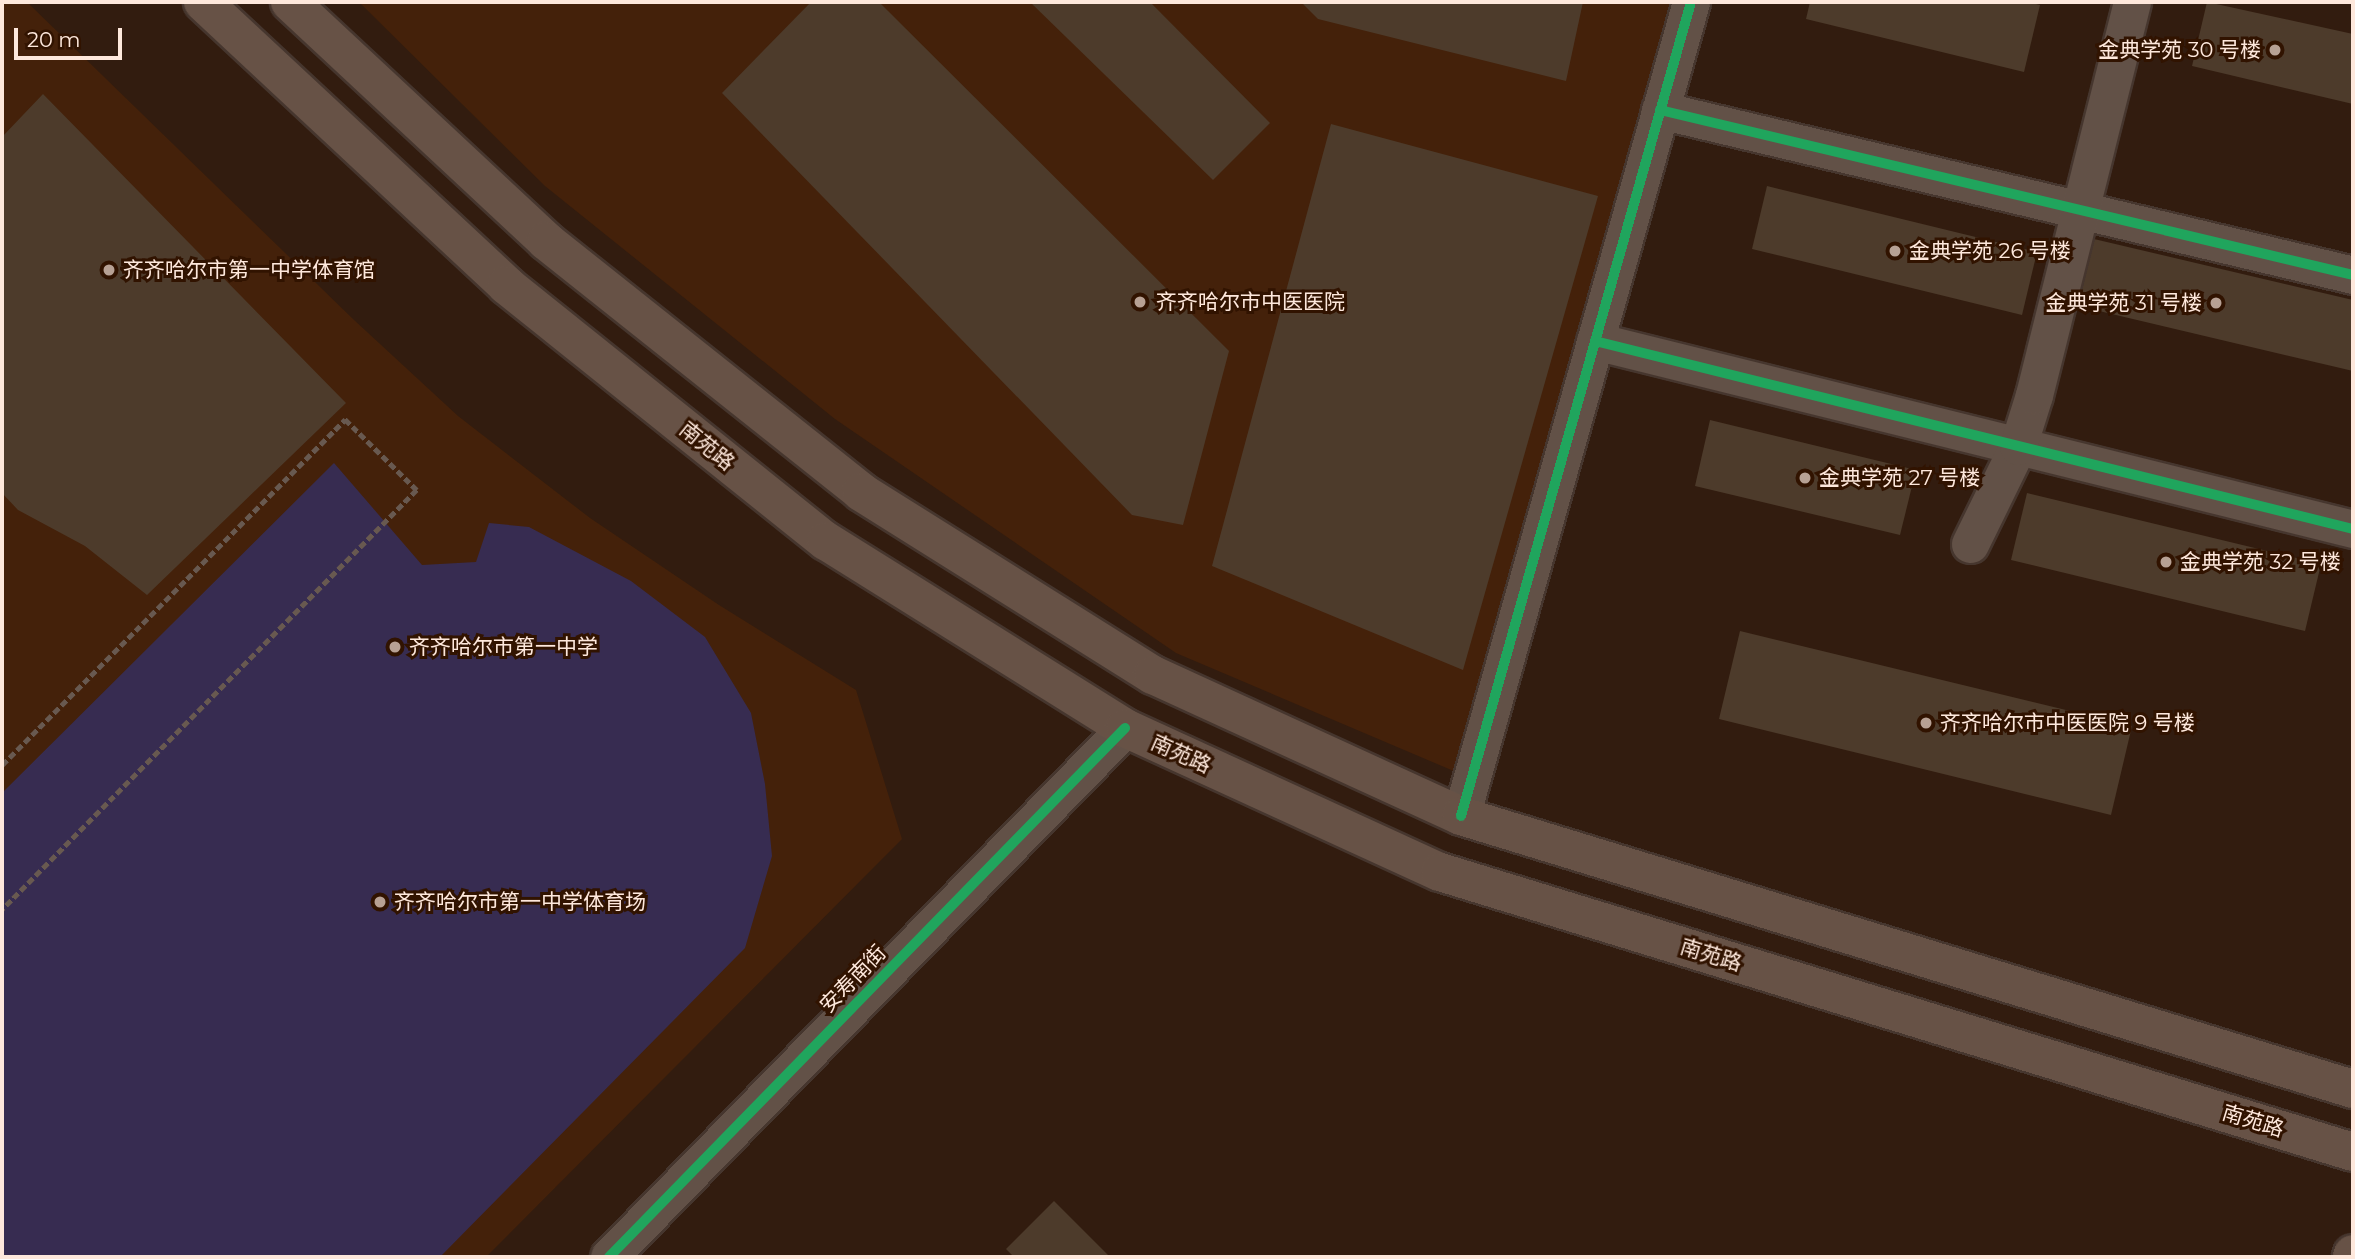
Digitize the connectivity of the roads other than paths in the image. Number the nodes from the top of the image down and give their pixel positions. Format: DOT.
graph roads {
  1 [pos="203,2"];
  2 [pos="290,2"];
  3 [pos="1691,2"];
  4 [pos="2132,2"];
  5 [pos="1660,110"];
  6 [pos="2080,211"];
  7 [pos="2353,275"];
  8 [pos="1595,341"];
  9 [pos="2018,446"];
  10 [pos="2353,529"];
  11 [pos="1970,544"];
  12 [pos="1125,728"];
  13 [pos="1461,816"];
  14 [pos="2353,1089"];
  15 [pos="2353,1152"];
  16 [pos="609,1257"];
  1 -- 12 [label="main road, 南苑路"];
  2 -- 13 [label="main road"];
  3 -- 5 [label="street"];
  4 -- 6 [label="street"];
  5 -- 6 [label="street"];
  5 -- 8 [label="street"];
  6 -- 7 [label="street"];
  6 -- 9 [label="street"];
  8 -- 9 [label="street"];
  8 -- 13 [label="street"];
  9 -- 10 [label="street"];
  9 -- 11 [label="street"];
  12 -- 15 [label="main road, 南苑路"];
  12 -- 16 [label="street, 安寿南街"];
  13 -- 14 [label="main road"];
}
